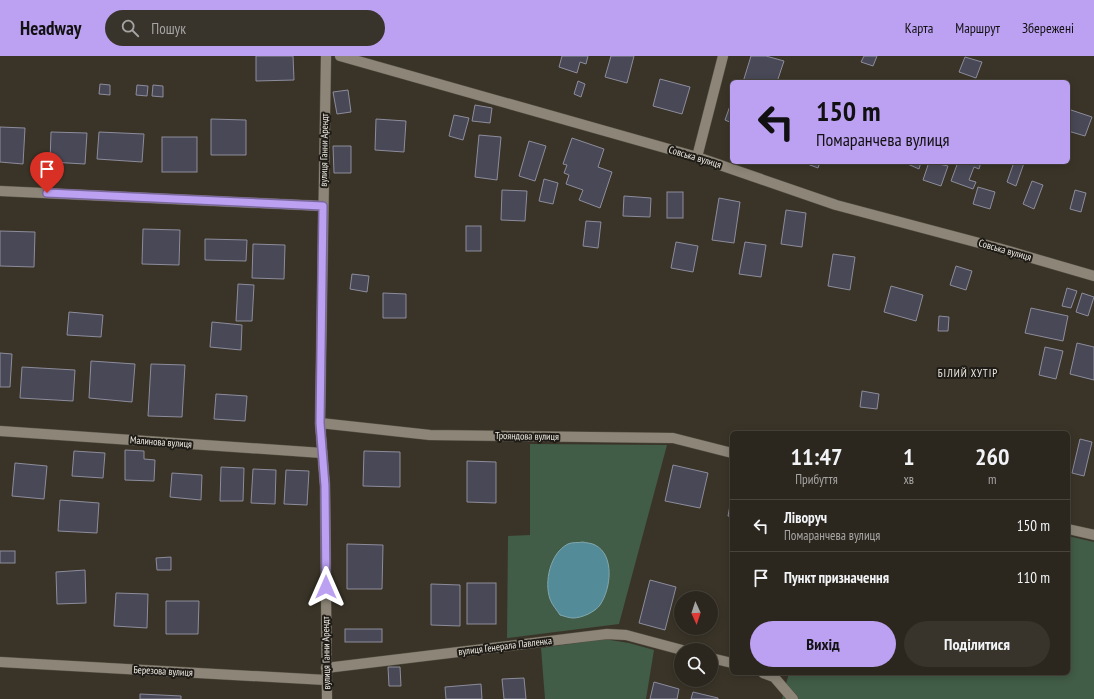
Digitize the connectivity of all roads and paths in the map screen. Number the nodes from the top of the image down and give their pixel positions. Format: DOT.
graph roads {
  1 [pos="326,56"];
  2 [pos="340,56"];
  3 [pos="723,56"];
  4 [pos="697,157"];
  5 [pos="0,191"];
  6 [pos="323,206"];
  7 [pos="1094,276"];
  8 [pos="320,423"];
  9 [pos="0,431"];
  10 [pos="730,452"];
  11 [pos="322,453"];
  12 [pos="1070,529"];
  13 [pos="1094,535"];
  14 [pos="674,648"];
  15 [pos="718,660"];
  16 [pos="0,662"];
  17 [pos="730,663"];
  18 [pos="326,668"];
  19 [pos="768,675"];
  20 [pos="326,680"];
  21 [pos="327,699"];
  22 [pos="793,699"];
  1 -- 6 [label="street, вулиця Ганни Арендт"];
  2 -- 4 [label="street, Совська вулиця"];
  3 -- 4 [label="street"];
  4 -- 7 [label="street, Совська вулиця"];
  5 -- 6 [label="street"];
  6 -- 8 [label="street, вулиця Ганни Арендт"];
  8 -- 10 [label="street, Трояндова вулиця"];
  8 -- 11 [label="street, вулиця Ганни Арендт"];
  9 -- 11 [label="street, Малинова вулиця"];
  11 -- 18 [label="street, вулиця Ганни Арендт"];
  12 -- 13 [label="street"];
  14 -- 18 [label="street, вулиця Генерала Павленка"];
  15 -- 17 [label="street"];
  16 -- 20 [label="street, Березова вулиця"];
  18 -- 20 [label="street, вулиця Ганни Арендт"];
  19 -- 22 [label="street"];
  20 -- 21 [label="street, вулиця Ганни Арендт"];
}
